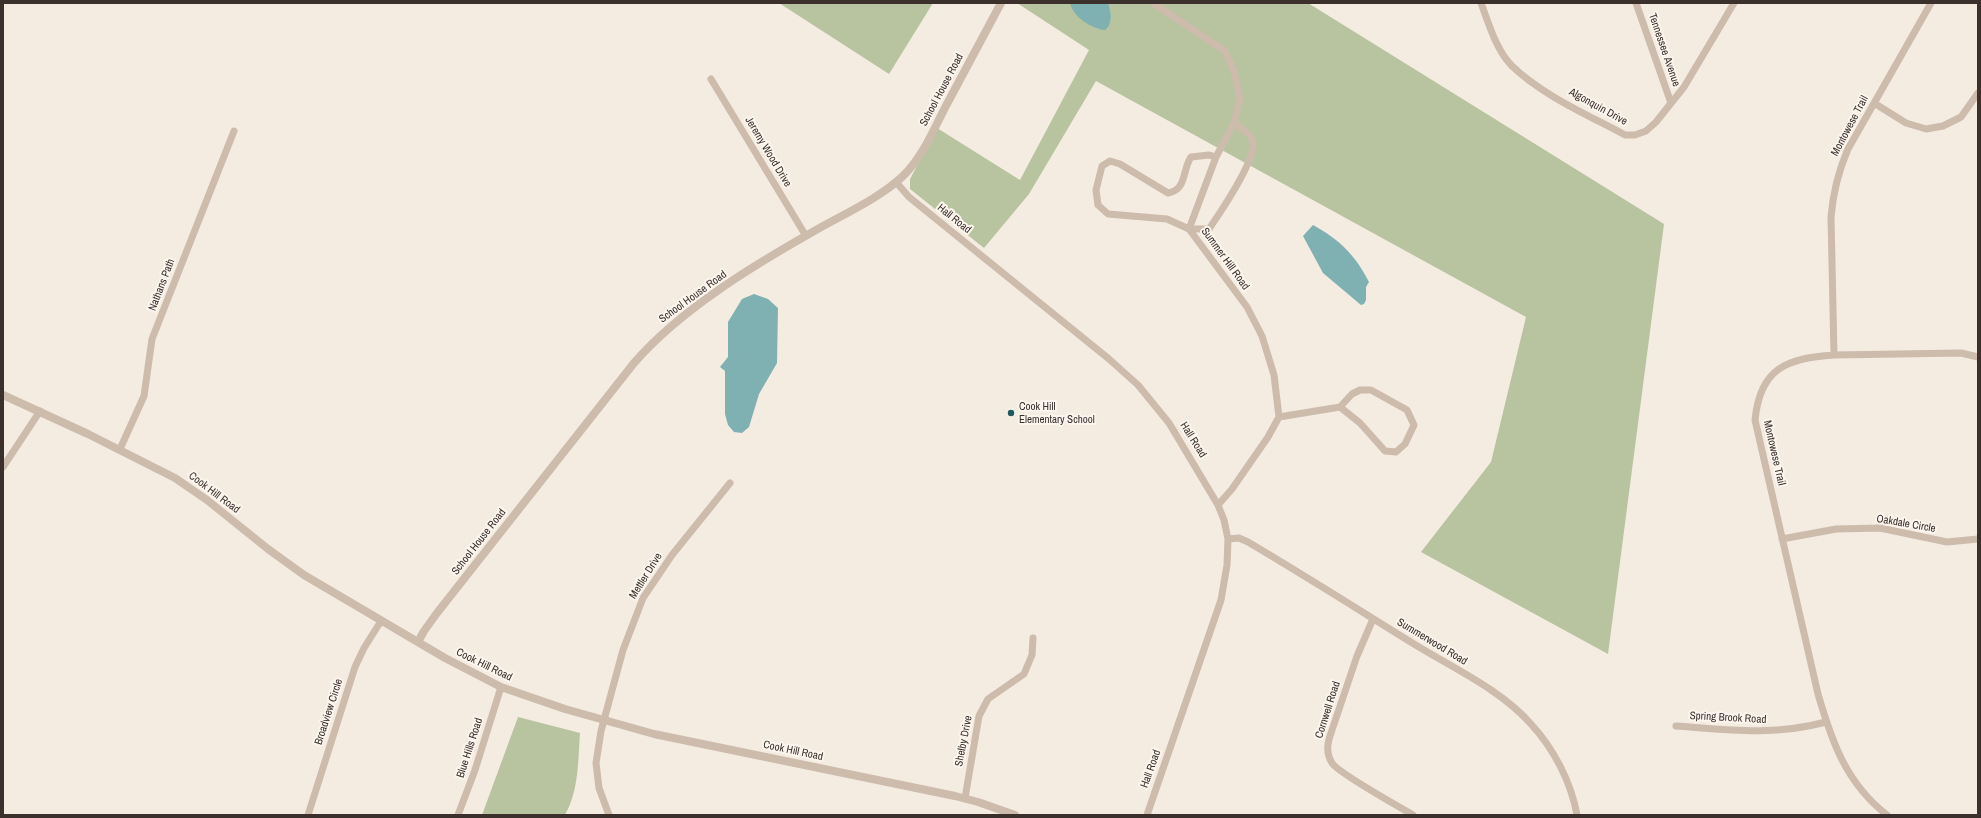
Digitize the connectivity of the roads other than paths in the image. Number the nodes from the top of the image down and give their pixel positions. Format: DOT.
graph roads {
  1 [pos="1001,3"];
  2 [pos="1153,3"];
  3 [pos="1481,3"];
  4 [pos="1636,3"];
  5 [pos="1734,3"];
  6 [pos="1931,3"];
  7 [pos="711,79"];
  8 [pos="1978,94"];
  9 [pos="1671,103"];
  10 [pos="1874,103"];
  11 [pos="1234,123"];
  12 [pos="234,131"];
  13 [pos="1216,157"];
  14 [pos="896,182"];
  15 [pos="1189,229"];
  16 [pos="806,236"];
  17 [pos="1834,355"];
  18 [pos="1978,357"];
  19 [pos="3,395"];
  20 [pos="1340,407"];
  21 [pos="40,412"];
  22 [pos="1279,417"];
  23 [pos="120,449"];
  24 [pos="3,467"];
  25 [pos="730,483"];
  26 [pos="1218,505"];
  27 [pos="1228,539"];
  28 [pos="1782,539"];
  29 [pos="1978,539"];
  30 [pos="1373,619"];
  31 [pos="382,621"];
  32 [pos="1033,638"];
  33 [pos="418,642"];
  34 [pos="501,687"];
  35 [pos="604,721"];
  36 [pos="1826,722"];
  37 [pos="1676,726"];
  38 [pos="965,798"];
  39 [pos="308,815"];
  40 [pos="458,815"];
  41 [pos="609,815"];
  42 [pos="1015,815"];
  43 [pos="1147,815"];
  44 [pos="1413,815"];
  45 [pos="1577,815"];
  46 [pos="1887,815"];
  1 -- 14 [label="street, School House Road"];
  2 -- 11 [label="street, Summer Hill Road"];
  3 -- 9 [label="street, Algonquin Drive"];
  4 -- 9 [label="street, Tennessee Avenue"];
  5 -- 9 [label="street, Algonquin Drive"];
  6 -- 10 [label="street, Montowese Trail"];
  7 -- 16 [label="street, Jeremy Wood Drive"];
  8 -- 10 [label="street"];
  10 -- 17 [label="street, Montowese Trail"];
  11 -- 13 [label="street, Summer Hill Road"];
  11 -- 15 [label="street"];
  12 -- 23 [label="street, Nathans Path"];
  13 -- 15 [label="street, Summer Hill Road"];
  13 -- 15 [label="street"];
  14 -- 16 [label="street, School House Road"];
  14 -- 26 [label="street, Hall Road"];
  15 -- 22 [label="street, Summer Hill Road"];
  16 -- 33 [label="street, School House Road"];
  17 -- 18 [label="street"];
  17 -- 28 [label="street, Montowese Trail"];
  19 -- 21 [label="street, Cook Hill Road"];
  20 -- 20 [label="street"];
  20 -- 22 [label="street"];
  21 -- 23 [label="street, Cook Hill Road"];
  21 -- 24 [label="street"];
  22 -- 26 [label="street"];
  23 -- 31 [label="street, Cook Hill Road"];
  25 -- 35 [label="street, Mettler Drive"];
  26 -- 27 [label="street, Hall Road"];
  27 -- 30 [label="street, Summerwood Road"];
  27 -- 43 [label="street, Hall Road"];
  28 -- 29 [label="street, Oakdale Circle"];
  28 -- 36 [label="street, Montowese Trail"];
  30 -- 44 [label="street, Cornwell Road"];
  30 -- 45 [label="street, Summerwood Road"];
  31 -- 33 [label="street, Cook Hill Road"];
  31 -- 39 [label="street, Broadview Circle"];
  32 -- 38 [label="street, Shelby Drive"];
  33 -- 34 [label="street, Cook Hill Road"];
  34 -- 35 [label="street, Cook Hill Road"];
  34 -- 40 [label="street, Blue Hills Road"];
  35 -- 38 [label="street, Cook Hill Road"];
  35 -- 41 [label="street, Mettler Drive"];
  36 -- 37 [label="street, Spring Brook Road"];
  36 -- 46 [label="street, Montowese Trail"];
  38 -- 42 [label="street, Cook Hill Road"];
}
